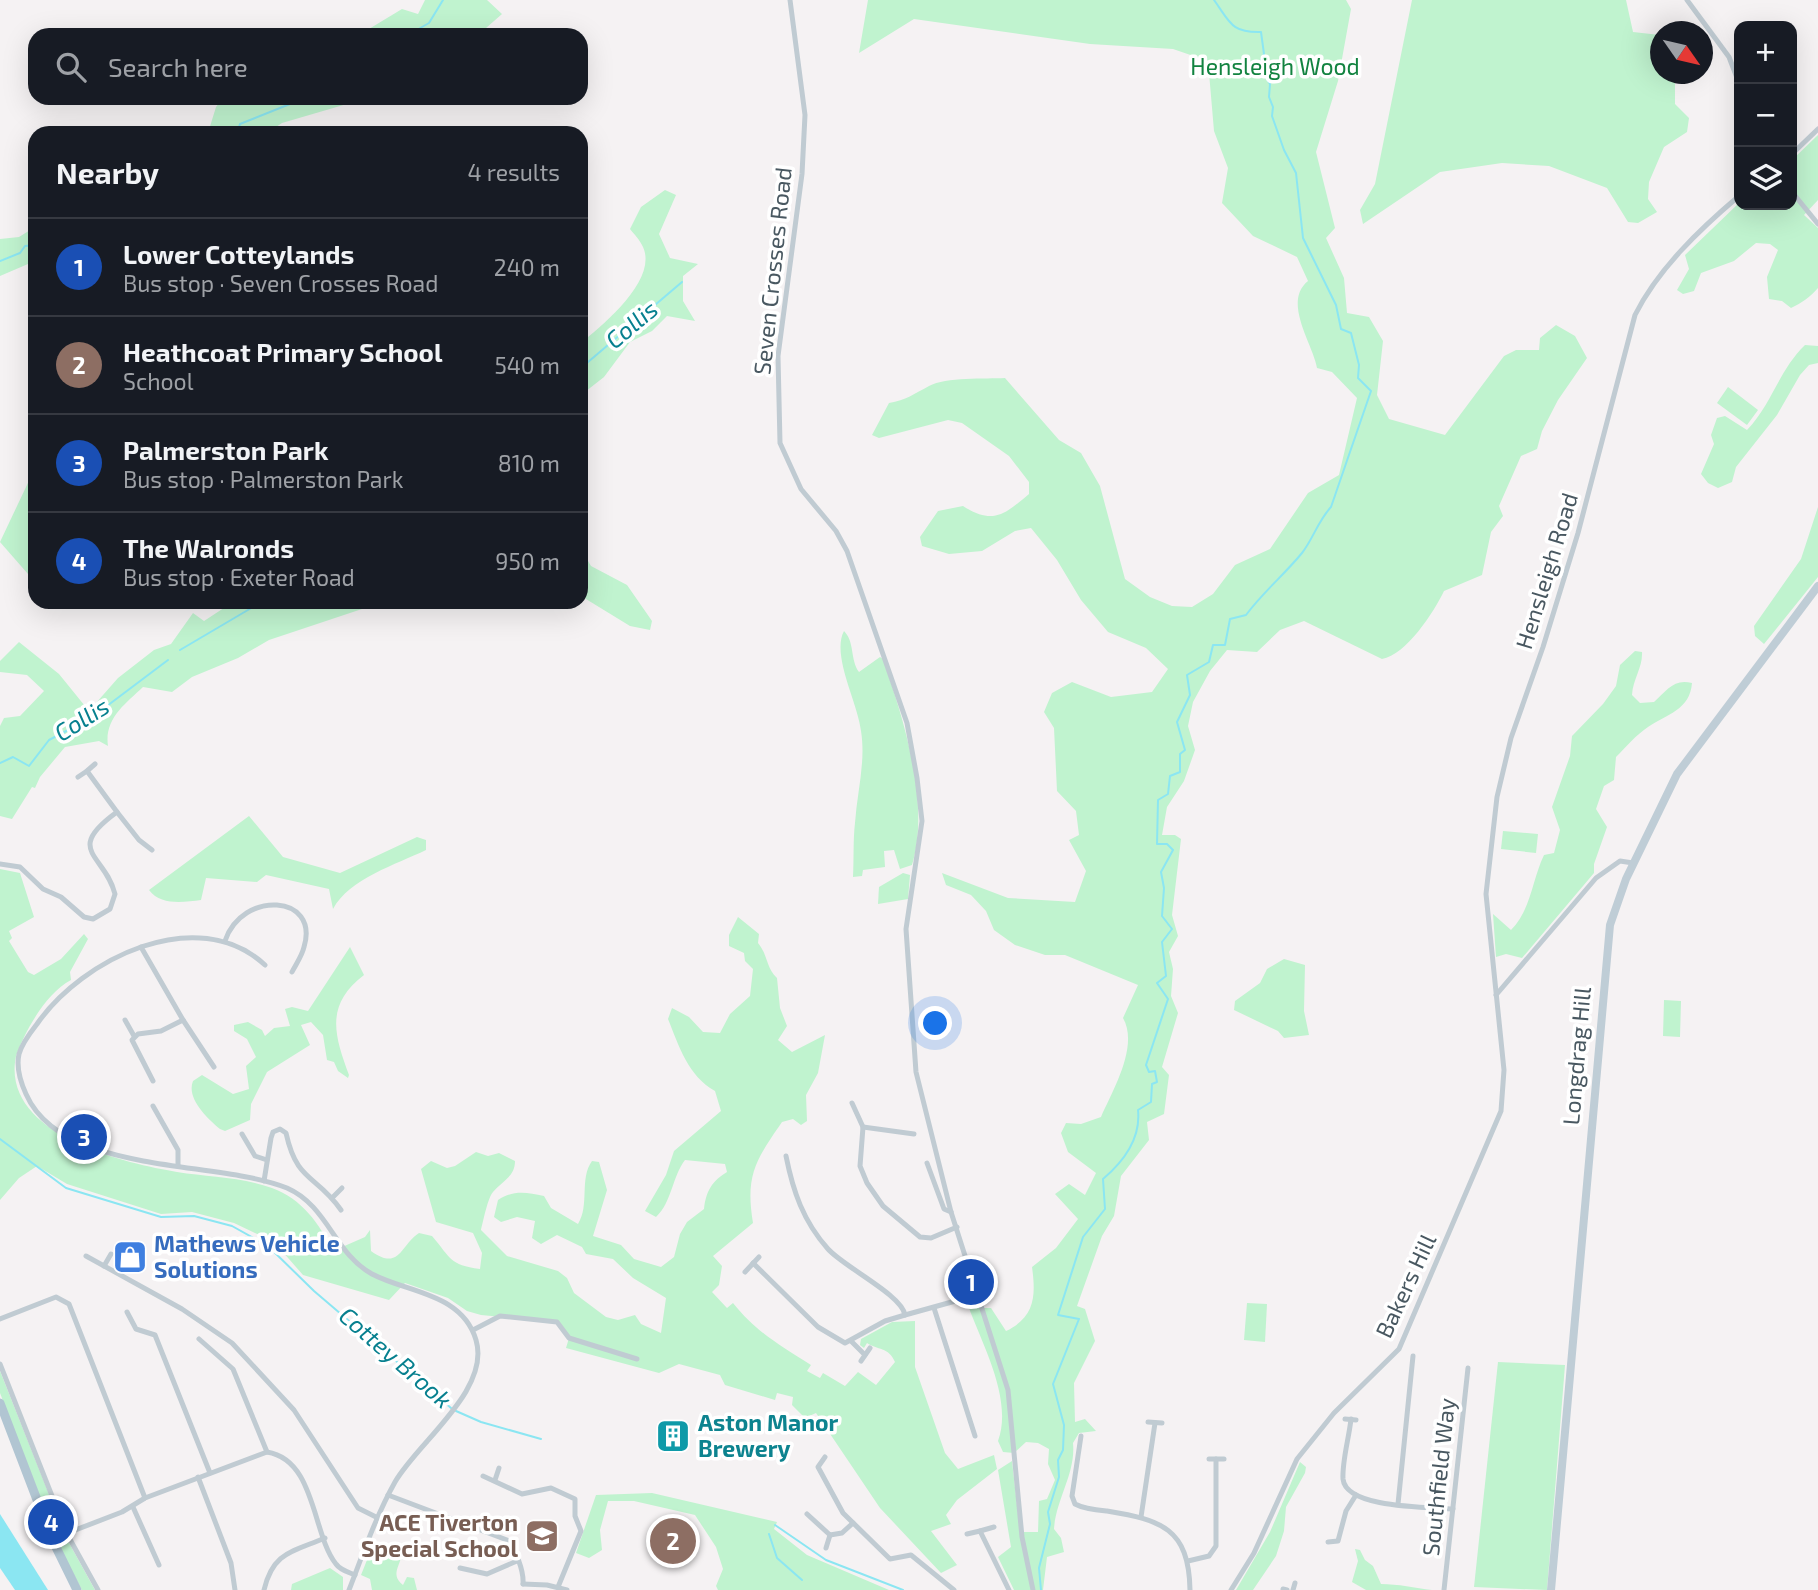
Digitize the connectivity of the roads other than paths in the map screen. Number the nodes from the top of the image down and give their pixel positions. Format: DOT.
graph roads {
  1 [pos="790,0"];
  2 [pos="1687,0"];
  3 [pos="1734,70"];
  4 [pos="1818,129"];
  5 [pos="1797,149"];
  6 [pos="1797,198"];
  7 [pos="1734,201"];
  8 [pos="1818,224"];
  9 [pos="1818,586"];
  10 [pos="95,764"];
  11 [pos="87,771"];
  12 [pos="78,777"];
  13 [pos="117,812"];
  14 [pos="152,850"];
  15 [pos="1633,863"];
  16 [pos="0,864"];
  17 [pos="225,942"];
  18 [pos="141,947"];
  19 [pos="265,965"];
  20 [pos="292,972"];
  21 [pos="1496,995"];
  22 [pos="125,1020"];
  23 [pos="183,1020"];
  24 [pos="135,1036"];
  25 [pos="214,1067"];
  26 [pos="153,1081"];
  27 [pos="852,1103"];
  28 [pos="153,1106"];
  29 [pos="163,1124"];
  30 [pos="863,1127"];
  31 [pos="154,1128"];
  32 [pos="242,1134"];
  33 [pos="915,1134"];
  34 [pos="786,1156"];
  35 [pos="267,1160"];
  36 [pos="928,1163"];
  37 [pos="178,1166"];
  38 [pos="264,1181"];
  39 [pos="342,1188"];
  40 [pos="333,1197"];
  41 [pos="341,1210"];
  42 [pos="951,1212"];
  43 [pos="957,1227"];
  44 [pos="111,1254"];
  45 [pos="86,1256"];
  46 [pos="759,1257"];
  47 [pos="753,1263"];
  48 [pos="104,1266"];
  49 [pos="745,1272"];
  50 [pos="977,1296"];
  51 [pos="934,1308"];
  52 [pos="127,1312"];
  53 [pos="905,1315"];
  54 [pos="0,1319"];
  55 [pos="160,1327"];
  56 [pos="473,1330"];
  57 [pos="155,1335"];
  58 [pos="199,1339"];
  59 [pos="851,1341"];
  60 [pos="870,1348"];
  61 [pos="1413,1356"];
  62 [pos="637,1359"];
  63 [pos="0,1364"];
  64 [pos="1405,1364"];
  65 [pos="1412,1364"];
  66 [pos="1468,1368"];
  67 [pos="0,1403"];
  68 [pos="1351,1419"];
  69 [pos="1162,1423"];
  70 [pos="975,1436"];
  71 [pos="1081,1436"];
  72 [pos="267,1452"];
  73 [pos="825,1457"];
  74 [pos="1216,1459"];
  75 [pos="1224,1459"];
  76 [pos="1209,1460"];
  77 [pos="808,1465"];
  78 [pos="818,1467"];
  79 [pos="499,1468"];
  80 [pos="210,1472"];
  81 [pos="483,1476"];
  82 [pos="198,1478"];
  83 [pos="495,1480"];
  84 [pos="1356,1494"];
  85 [pos="388,1496"];
  86 [pos="145,1498"];
  87 [pos="1398,1504"];
  88 [pos="133,1507"];
  89 [pos="1454,1509"];
  90 [pos="316,1513"];
  91 [pos="807,1514"];
  92 [pos="306,1516"];
  93 [pos="1142,1517"];
  94 [pos="378,1518"];
  95 [pos="853,1522"];
  96 [pos="994,1527"];
  97 [pos="980,1531"];
  98 [pos="67,1534"];
  99 [pos="967,1534"];
  100 [pos="830,1535"];
  101 [pos="325,1538"];
  102 [pos="52,1539"];
  103 [pos="1328,1542"];
  104 [pos="826,1548"];
  105 [pos="517,1561"];
  106 [pos="1188,1561"];
  107 [pos="159,1565"];
  108 [pos="460,1568"];
  109 [pos="355,1574"];
  110 [pos="1295,1583"];
  111 [pos="521,1587"];
  112 [pos="558,1587"];
  113 [pos="77,1590"];
  114 [pos="98,1590"];
  115 [pos="235,1590"];
  116 [pos="264,1590"];
  117 [pos="349,1590"];
  118 [pos="567,1590"];
  119 [pos="954,1590"];
  120 [pos="1009,1590"];
  121 [pos="1033,1590"];
  122 [pos="1190,1590"];
  123 [pos="1231,1590"];
  124 [pos="1293,1590"];
  125 [pos="1444,1590"];
  126 [pos="1551,1590"];
  1 -- 42 [label="street, Seven Crosses Road"];
  2 -- 3 [label="street"];
  4 -- 5 [label="street"];
  6 -- 8 [label="street"];
  7 -- 21 [label="street, Hensleigh Road"];
  9 -- 15 [label="main road, Longdrag Hill"];
  10 -- 11 [label="street"];
  11 -- 12 [label="street"];
  11 -- 13 [label="street"];
  13 -- 14 [label="street"];
  13 -- 16 [label="street"];
  15 -- 21 [label="street"];
  15 -- 126 [label="main road, Longdrag Hill"];
  17 -- 18 [label="street"];
  17 -- 19 [label="street"];
  17 -- 20 [label="street"];
  18 -- 23 [label="street"];
  18 -- 37 [label="street"];
  21 -- 123 [label="street, Bakers Hill"];
  22 -- 24 [label="street"];
  23 -- 24 [label="street"];
  23 -- 25 [label="street"];
  24 -- 26 [label="street"];
  27 -- 30 [label="street"];
  28 -- 29 [label="street"];
  29 -- 31 [label="street"];
  29 -- 37 [label="street"];
  30 -- 33 [label="street"];
  30 -- 43 [label="street"];
  32 -- 35 [label="street"];
  34 -- 53 [label="street"];
  35 -- 38 [label="street"];
  35 -- 40 [label="street"];
  36 -- 42 [label="street"];
  37 -- 38 [label="street"];
  38 -- 56 [label="street"];
  39 -- 40 [label="street"];
  40 -- 41 [label="street"];
  42 -- 43 [label="street, Seven Crosses Road"];
  43 -- 50 [label="street, Seven Crosses Road"];
  44 -- 48 [label="street"];
  45 -- 48 [label="street"];
  46 -- 47 [label="street"];
  47 -- 49 [label="street"];
  47 -- 59 [label="street"];
  48 -- 94 [label="street"];
  50 -- 51 [label="street"];
  50 -- 121 [label="street, Seven Crosses Road"];
  51 -- 53 [label="street"];
  51 -- 70 [label="street"];
  52 -- 57 [label="street"];
  53 -- 59 [label="street"];
  54 -- 86 [label="street"];
  55 -- 57 [label="street"];
  56 -- 62 [label="street"];
  56 -- 85 [label="street"];
  57 -- 80 [label="street"];
  58 -- 72 [label="street"];
  59 -- 60 [label="street"];
  61 -- 65 [label="street"];
  63 -- 98 [label="street"];
  64 -- 65 [label="street"];
  65 -- 87 [label="street"];
  66 -- 89 [label="street, Southfield Way"];
  67 -- 102 [label="main road"];
  68 -- 84 [label="street"];
  69 -- 93 [label="street"];
  71 -- 93 [label="street"];
  72 -- 80 [label="street"];
  72 -- 90 [label="street"];
  73 -- 78 [label="street"];
  74 -- 75 [label="street"];
  74 -- 76 [label="street"];
  74 -- 106 [label="street"];
  77 -- 78 [label="street"];
  78 -- 95 [label="street"];
  79 -- 83 [label="street"];
  80 -- 82 [label="street"];
  81 -- 83 [label="street"];
  82 -- 86 [label="street"];
  82 -- 115 [label="street"];
  83 -- 112 [label="street"];
  84 -- 87 [label="street"];
  84 -- 103 [label="street"];
  85 -- 94 [label="street"];
  85 -- 105 [label="street"];
  86 -- 88 [label="street"];
  87 -- 89 [label="street"];
  88 -- 98 [label="street"];
  88 -- 107 [label="street"];
  89 -- 125 [label="street, Southfield Way"];
  90 -- 92 [label="street"];
  90 -- 101 [label="street"];
  91 -- 100 [label="street"];
  93 -- 106 [label="street"];
  94 -- 109 [label="street"];
  95 -- 100 [label="street"];
  95 -- 119 [label="street"];
  96 -- 97 [label="street"];
  97 -- 99 [label="street"];
  97 -- 120 [label="street"];
  98 -- 102 [label="street"];
  98 -- 114 [label="street"];
  100 -- 104 [label="street"];
  101 -- 109 [label="street"];
  101 -- 116 [label="street"];
  102 -- 113 [label="main road"];
  105 -- 108 [label="street"];
  105 -- 111 [label="street"];
  106 -- 122 [label="street"];
  109 -- 117 [label="street"];
  110 -- 124 [label="street"];
  111 -- 112 [label="street"];
  112 -- 118 [label="street"];
}
